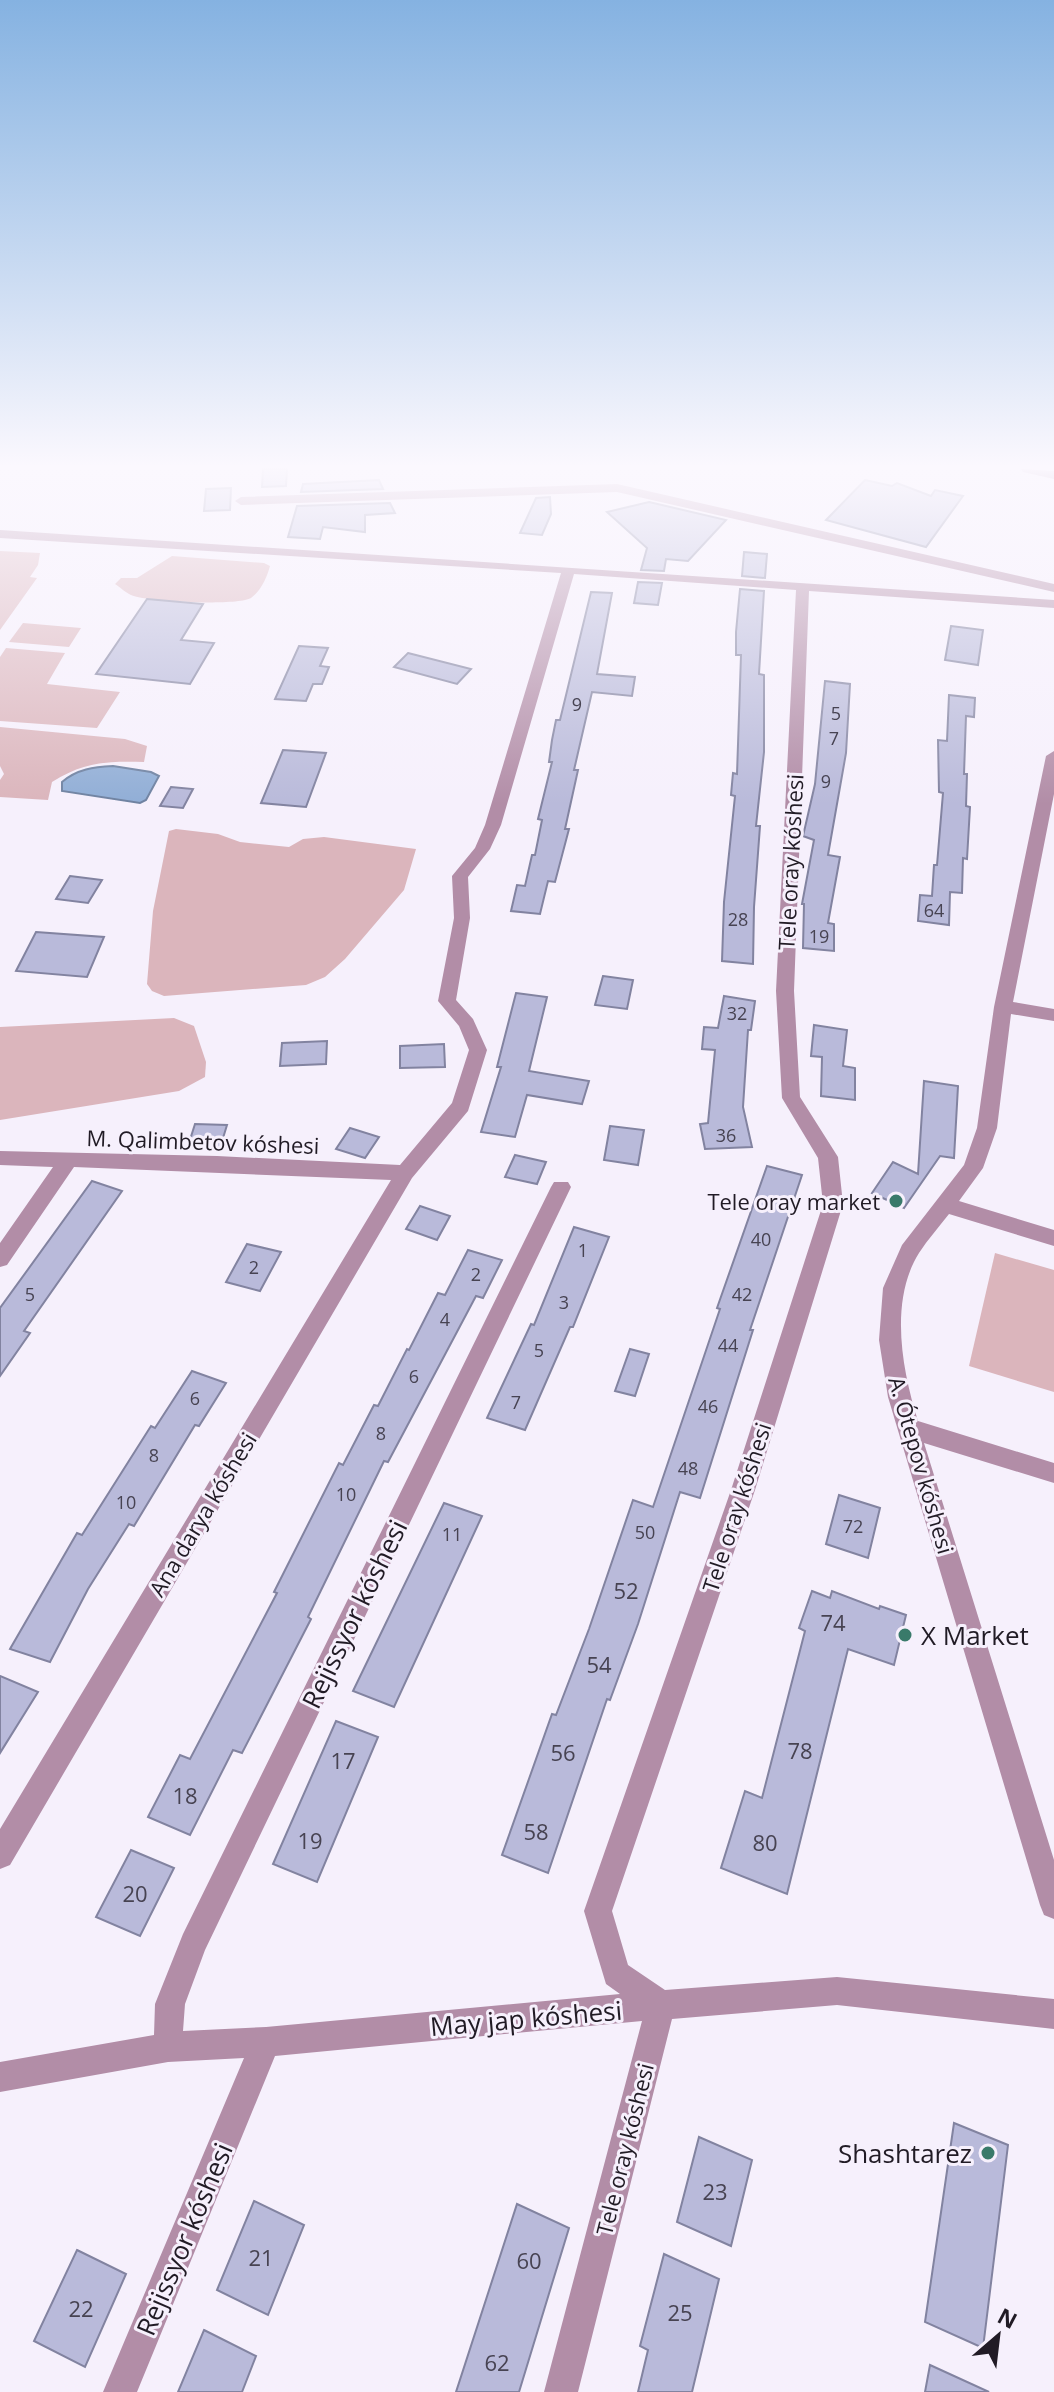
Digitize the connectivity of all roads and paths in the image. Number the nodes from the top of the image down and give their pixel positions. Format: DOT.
graph roads {
  1 [pos="565,581"];
  2 [pos="709,581"];
  3 [pos="1022,581"];
  4 [pos="803,587"];
  5 [pos="1054,588"];
  6 [pos="1054,604"];
  7 [pos="1054,756"];
  8 [pos="1048,813"];
  9 [pos="1003,1007"];
  10 [pos="1054,1015"];
  11 [pos="0,1158"];
  12 [pos="68,1161"];
  13 [pos="405,1173"];
  14 [pos="561,1187"];
  15 [pos="946,1205"];
  16 [pos="1054,1238"];
  17 [pos="0,1259"];
  18 [pos="908,1428"];
  19 [pos="1054,1473"];
  20 [pos="0,1855"];
  21 [pos="1054,1905"];
  22 [pos="661,2005"];
  23 [pos="1054,2014"];
  24 [pos="266,2042"];
  25 [pos="168,2047"];
  26 [pos="0,2077"];
  27 [pos="120,2392"];
  28 [pos="561,2392"];
  1 -- 13 [label="street, Ana darya kóshesi"];
  2 -- 4 [label="street"];
  3 -- 5 [label="street"];
  4 -- 6 [label="street"];
  4 -- 22 [label="street, Tele oray kóshesi"];
  7 -- 8 [label="street, A. Ótepov kóshesi"];
  8 -- 9 [label="street, A. Ótepov kóshesi"];
  9 -- 10 [label="street"];
  9 -- 15 [label="street, A. Ótepov kóshesi"];
  11 -- 12 [label="street, M. Qalimbetov kóshesi"];
  12 -- 13 [label="street, M. Qalimbetov kóshesi"];
  12 -- 17 [label="street"];
  13 -- 20 [label="street, Ana darya kóshesi"];
  14 -- 25 [label="street, Rejissyor kóshesi"];
  15 -- 16 [label="street"];
  15 -- 18 [label="street, A. Ótepov kóshesi"];
  18 -- 19 [label="street"];
  18 -- 21 [label="street, A. Ótepov kóshesi"];
  22 -- 23 [label="street, May jap kóshesi"];
  22 -- 24 [label="street, May jap kóshesi"];
  22 -- 28 [label="street, Tele oray kóshesi"];
  24 -- 25 [label="street, May jap kóshesi"];
  24 -- 27 [label="street, Rejissyor kóshesi"];
  25 -- 26 [label="street, May jap kóshesi"];
}
